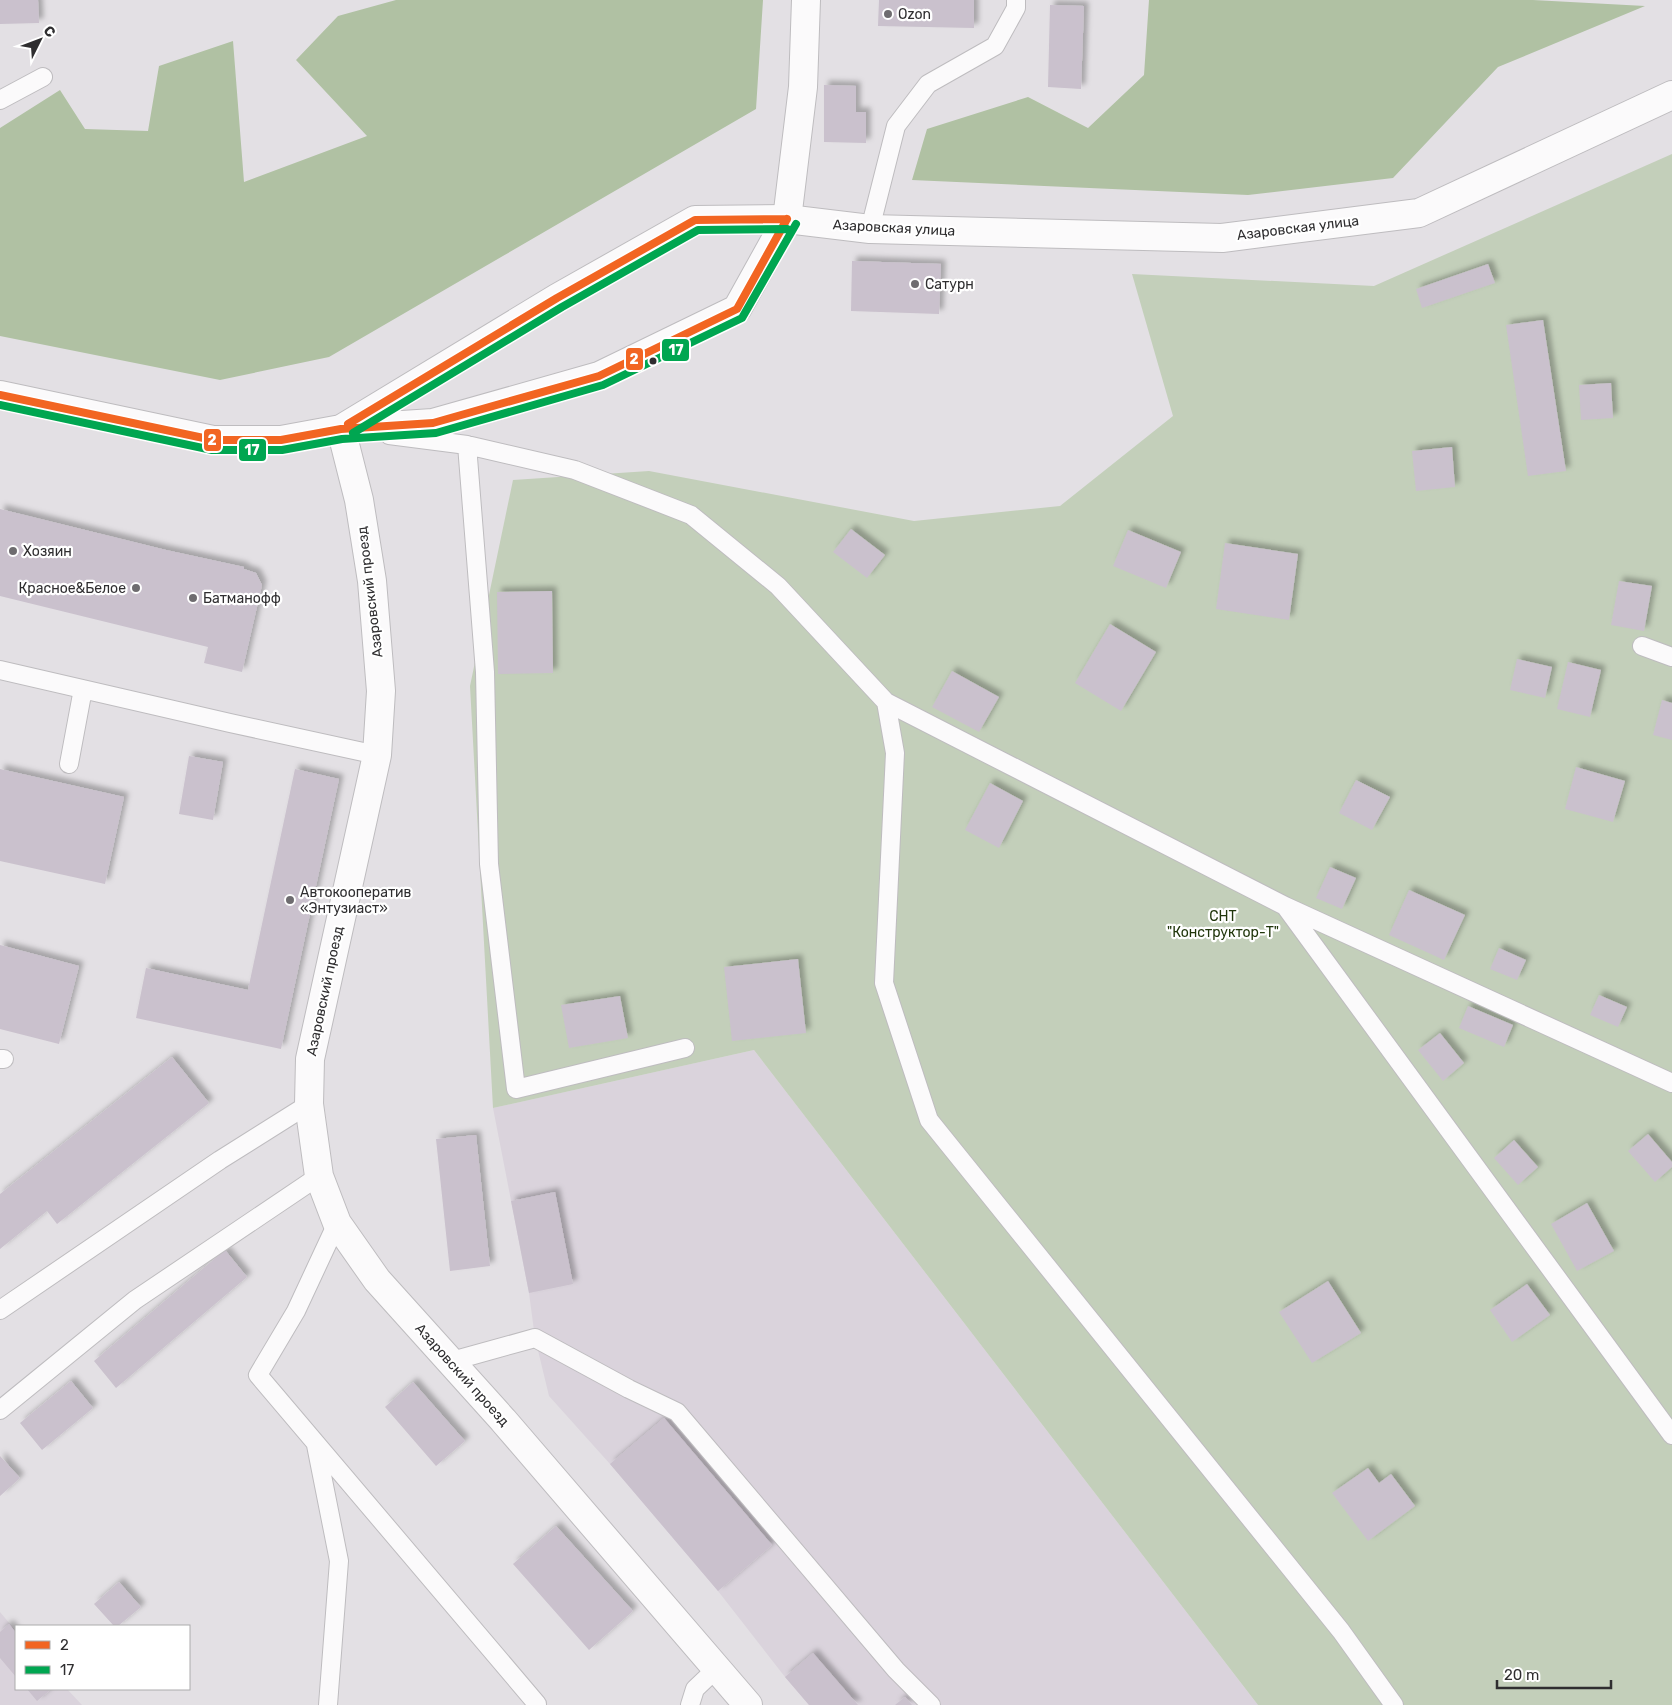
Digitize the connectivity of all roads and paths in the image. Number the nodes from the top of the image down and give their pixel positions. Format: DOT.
graph roads {
  1 [pos="806,0"];
  2 [pos="1016,0"];
  3 [pos="43,77"];
  4 [pos="1672,95"];
  5 [pos="0,100"];
  6 [pos="787,219"];
  7 [pos="870,229"];
  8 [pos="0,395"];
  9 [pos="340,429"];
  10 [pos="466,445"];
  11 [pos="1642,646"];
  12 [pos="1672,657"];
  13 [pos="0,670"];
  14 [pos="83,689"];
  15 [pos="886,702"];
  16 [pos="377,755"];
  17 [pos="69,764"];
  18 [pos="1285,906"];
  19 [pos="685,1048"];
  20 [pos="1672,1083"];
  21 [pos="309,1104"];
  22 [pos="319,1176"];
  23 [pos="337,1223"];
  24 [pos="0,1310"];
  25 [pos="452,1361"];
  26 [pos="0,1410"];
  27 [pos="1672,1435"];
  28 [pos="315,1442"];
  29 [pos="716,1669"];
  30 [pos="328,1705"];
  31 [pos="536,1705"];
  32 [pos="690,1705"];
  33 [pos="748,1705"];
  34 [pos="931,1705"];
  35 [pos="1394,1705"];
  1 -- 6 [label="street"];
  2 -- 7 [label="lane"];
  3 -- 5 [label="lane"];
  4 -- 7 [label="street, Азаровская улица"];
  6 -- 7 [label="street, Азаровская улица"];
  6 -- 9 [label="street, Азаровская улица"];
  6 -- 9 [label="street"];
  8 -- 9 [label="street, Азаровская улица"];
  9 -- 10 [label="lane"];
  9 -- 16 [label="street, Азаровский проезд"];
  10 -- 15 [label="lane"];
  10 -- 19 [label="lane"];
  11 -- 12 [label="lane"];
  13 -- 14 [label="lane"];
  14 -- 16 [label="lane"];
  14 -- 17 [label="lane"];
  15 -- 18 [label="lane"];
  15 -- 35 [label="lane"];
  16 -- 21 [label="street, Азаровский проезд"];
  18 -- 20 [label="lane"];
  18 -- 27 [label="lane"];
  21 -- 22 [label="street, Азаровский проезд"];
  21 -- 24 [label="lane"];
  22 -- 23 [label="street, Азаровский проезд"];
  22 -- 26 [label="lane"];
  23 -- 25 [label="street, Азаровский проезд"];
  23 -- 28 [label="lane"];
  25 -- 29 [label="street, Азаровский проезд"];
  25 -- 34 [label="lane"];
  28 -- 30 [label="lane"];
  28 -- 31 [label="lane"];
  29 -- 32 [label="lane"];
  29 -- 33 [label="street, Азаровский проезд"];
}
